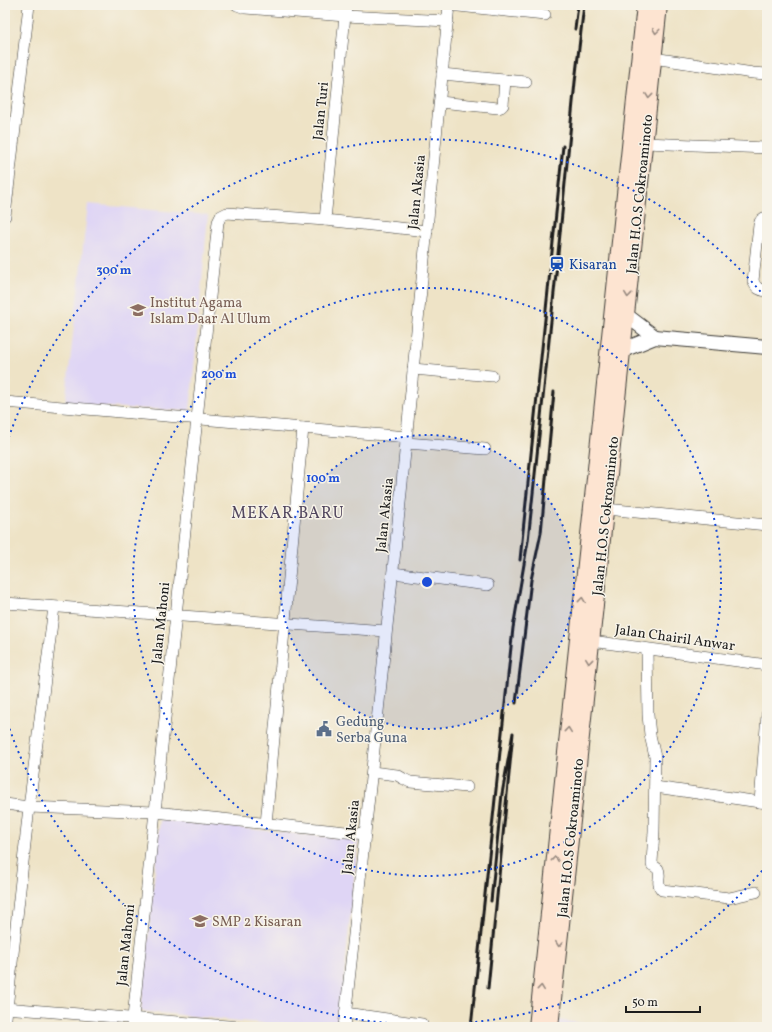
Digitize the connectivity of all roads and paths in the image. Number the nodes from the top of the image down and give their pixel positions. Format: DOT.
graph roads {
  1 [pos="28,5"];
  2 [pos="237,5"];
  3 [pos="449,5"];
  4 [pos="645,5"];
  5 [pos="659,5"];
  6 [pos="345,10"];
  7 [pos="545,15"];
  8 [pos="448,22"];
  9 [pos="653,58"];
  10 [pos="442,74"];
  11 [pos="767,74"];
  12 [pos="505,80"];
  13 [pos="526,82"];
  14 [pos="440,102"];
  15 [pos="645,143"];
  16 [pos="767,148"];
  17 [pos="5,216"];
  18 [pos="767,217"];
  19 [pos="325,220"];
  20 [pos="427,231"];
  21 [pos="767,291"];
  22 [pos="626,315"];
  23 [pos="655,337"];
  24 [pos="767,347"];
  25 [pos="623,350"];
  26 [pos="413,369"];
  27 [pos="492,376"];
  28 [pos="5,402"];
  29 [pos="197,419"];
  30 [pos="303,428"];
  31 [pos="406,440"];
  32 [pos="484,449"];
  33 [pos="606,509"];
  34 [pos="767,525"];
  35 [pos="393,573"];
  36 [pos="488,585"];
  37 [pos="5,603"];
  38 [pos="54,607"];
  39 [pos="176,616"];
  40 [pos="285,624"];
  41 [pos="386,631"];
  42 [pos="584,640"];
  43 [pos="647,649"];
  44 [pos="767,666"];
  45 [pos="767,715"];
  46 [pos="766,731"];
  47 [pos="372,772"];
  48 [pos="466,787"];
  49 [pos="655,787"];
  50 [pos="763,803"];
  51 [pos="5,804"];
  52 [pos="29,807"];
  53 [pos="155,812"];
  54 [pos="266,824"];
  55 [pos="365,834"];
  56 [pos="756,892"];
  57 [pos="6,1008"];
  58 [pos="345,1013"];
  59 [pos="132,1023"];
  60 [pos="422,1024"];
  61 [pos="5,1027"];
  62 [pos="240,1027"];
  63 [pos="344,1027"];
  64 [pos="537,1027"];
  65 [pos="550,1027"];
  1 -- 17 [label="street"];
  2 -- 6 [label="street"];
  3 -- 7 [label="street"];
  3 -- 8 [label="street, Jalan Akasia"];
  42 -- 4 [label="main road, Jalan H.O.S Cokroaminoto, one-way"];
  5 -- 9 [label="main road, Jalan H.O.S Cokroaminoto, one-way"];
  6 -- 8 [label="street"];
  6 -- 19 [label="street, Jalan Turi"];
  8 -- 10 [label="street, Jalan Akasia"];
  9 -- 11 [label="street"];
  9 -- 15 [label="main road, Jalan H.O.S Cokroaminoto, one-way"];
  10 -- 12 [label="street"];
  10 -- 14 [label="street, Jalan Akasia"];
  12 -- 13 [label="street"];
  12 -- 14 [label="street"];
  14 -- 20 [label="street, Jalan Akasia"];
  15 -- 16 [label="street"];
  15 -- 22 [label="main road, Jalan H.O.S Cokroaminoto, one-way"];
  18 -- 21 [label="street"];
  19 -- 20 [label="street"];
  19 -- 29 [label="street, Jalan Mahoni"];
  20 -- 26 [label="street, Jalan Akasia"];
  22 -- 23 [label="street"];
  22 -- 25 [label="main road, Jalan H.O.S Cokroaminoto"];
  23 -- 24 [label="street"];
  23 -- 25 [label="street"];
  25 -- 33 [label="main road, Jalan H.O.S Cokroaminoto"];
  26 -- 27 [label="street"];
  26 -- 31 [label="street, Jalan Akasia"];
  28 -- 29 [label="street"];
  29 -- 30 [label="street"];
  29 -- 39 [label="street, Jalan Mahoni"];
  30 -- 31 [label="street"];
  30 -- 40 [label="street"];
  31 -- 32 [label="street"];
  31 -- 35 [label="street, Jalan Akasia"];
  33 -- 34 [label="street"];
  33 -- 42 [label="main road, Jalan H.O.S Cokroaminoto"];
  35 -- 36 [label="street"];
  35 -- 41 [label="street, Jalan Akasia"];
  37 -- 38 [label="street"];
  38 -- 39 [label="street"];
  38 -- 52 [label="street"];
  39 -- 40 [label="street"];
  39 -- 53 [label="street, Jalan Mahoni"];
  40 -- 41 [label="street"];
  40 -- 54 [label="street"];
  41 -- 47 [label="street, Jalan Akasia"];
  42 -- 43 [label="street, Jalan Chairil Anwar"];
  64 -- 42 [label="main road, Jalan H.O.S Cokroaminoto, one-way"];
  42 -- 65 [label="main road, Jalan H.O.S Cokroaminoto, one-way"];
  43 -- 44 [label="street, Jalan Chairil Anwar"];
  43 -- 49 [label="street"];
  45 -- 46 [label="street"];
  46 -- 50 [label="street"];
  47 -- 48 [label="street"];
  47 -- 55 [label="street, Jalan Akasia"];
  49 -- 50 [label="street"];
  49 -- 56 [label="street"];
  51 -- 52 [label="street"];
  52 -- 53 [label="street"];
  52 -- 57 [label="street"];
  53 -- 54 [label="street"];
  53 -- 59 [label="street, Jalan Mahoni"];
  54 -- 55 [label="street"];
  55 -- 58 [label="street, Jalan Akasia"];
  57 -- 59 [label="street"];
  57 -- 61 [label="street"];
  58 -- 60 [label="street"];
  58 -- 63 [label="street, Jalan Akasia"];
  59 -- 62 [label="street"];
}
